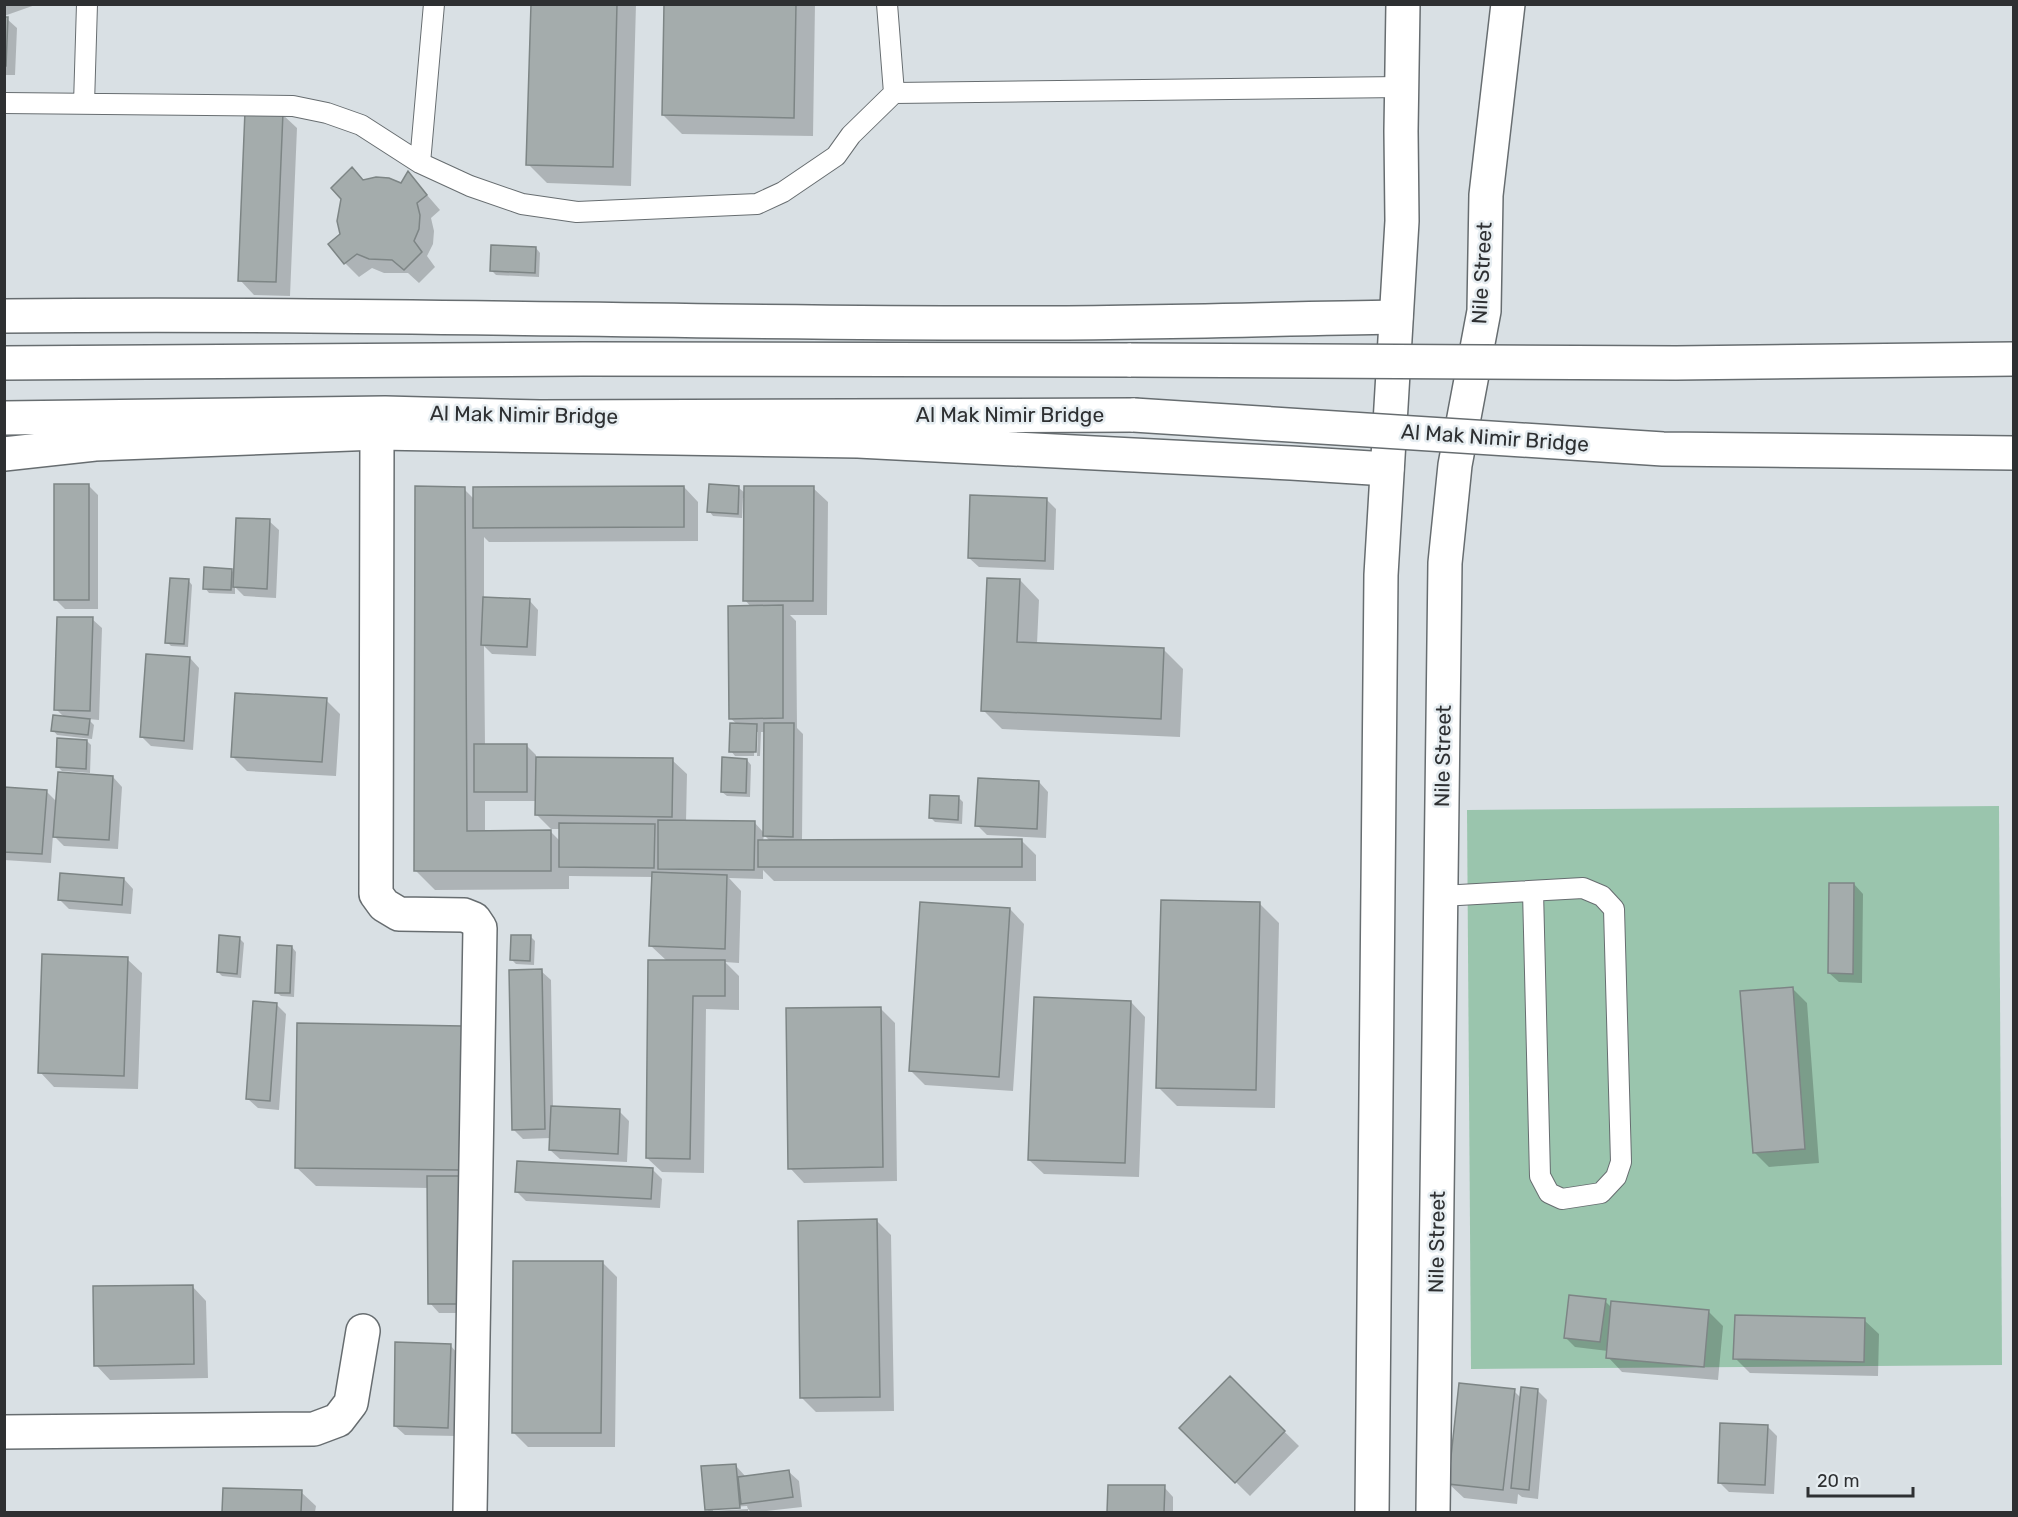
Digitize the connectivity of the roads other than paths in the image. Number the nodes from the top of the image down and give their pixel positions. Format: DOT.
graph roads {
  1 [pos="87,4"];
  2 [pos="434,4"];
  3 [pos="887,4"];
  4 [pos="1403,4"];
  5 [pos="1508,4"];
  6 [pos="1402,87"];
  7 [pos="894,93"];
  8 [pos="4,103"];
  9 [pos="84,104"];
  10 [pos="420,164"];
  11 [pos="4,316"];
  12 [pos="1396,317"];
  13 [pos="2013,359"];
  14 [pos="4,363"];
  15 [pos="4,418"];
  16 [pos="377,433"];
  17 [pos="4,453"];
  18 [pos="2013,453"];
  19 [pos="1387,469"];
  20 [pos="1533,891"];
  21 [pos="1441,896"];
  22 [pos="363,1331"];
  23 [pos="4,1432"];
  24 [pos="470,1512"];
  25 [pos="1372,1512"];
  26 [pos="1433,1512"];
  1 -- 9 [label="lane"];
  2 -- 10 [label="lane"];
  3 -- 7 [label="lane"];
  4 -- 6 [label="main road"];
  5 -- 21 [label="main road, Nile Street"];
  6 -- 7 [label="lane"];
  6 -- 12 [label="main road"];
  7 -- 10 [label="lane"];
  8 -- 9 [label="lane"];
  9 -- 10 [label="lane"];
  11 -- 12 [label="main road"];
  12 -- 19 [label="main road"];
  13 -- 14 [label="main road, bridge"];
  15 -- 18 [label="main road, Al Mak Nimir Bridge, bridge"];
  16 -- 17 [label="main road"];
  16 -- 19 [label="main road"];
  16 -- 24 [label="main road"];
  19 -- 25 [label="main road"];
  20 -- 20 [label="lane"];
  20 -- 21 [label="lane"];
  21 -- 26 [label="main road, Nile Street"];
  22 -- 23 [label="main road"];
}
